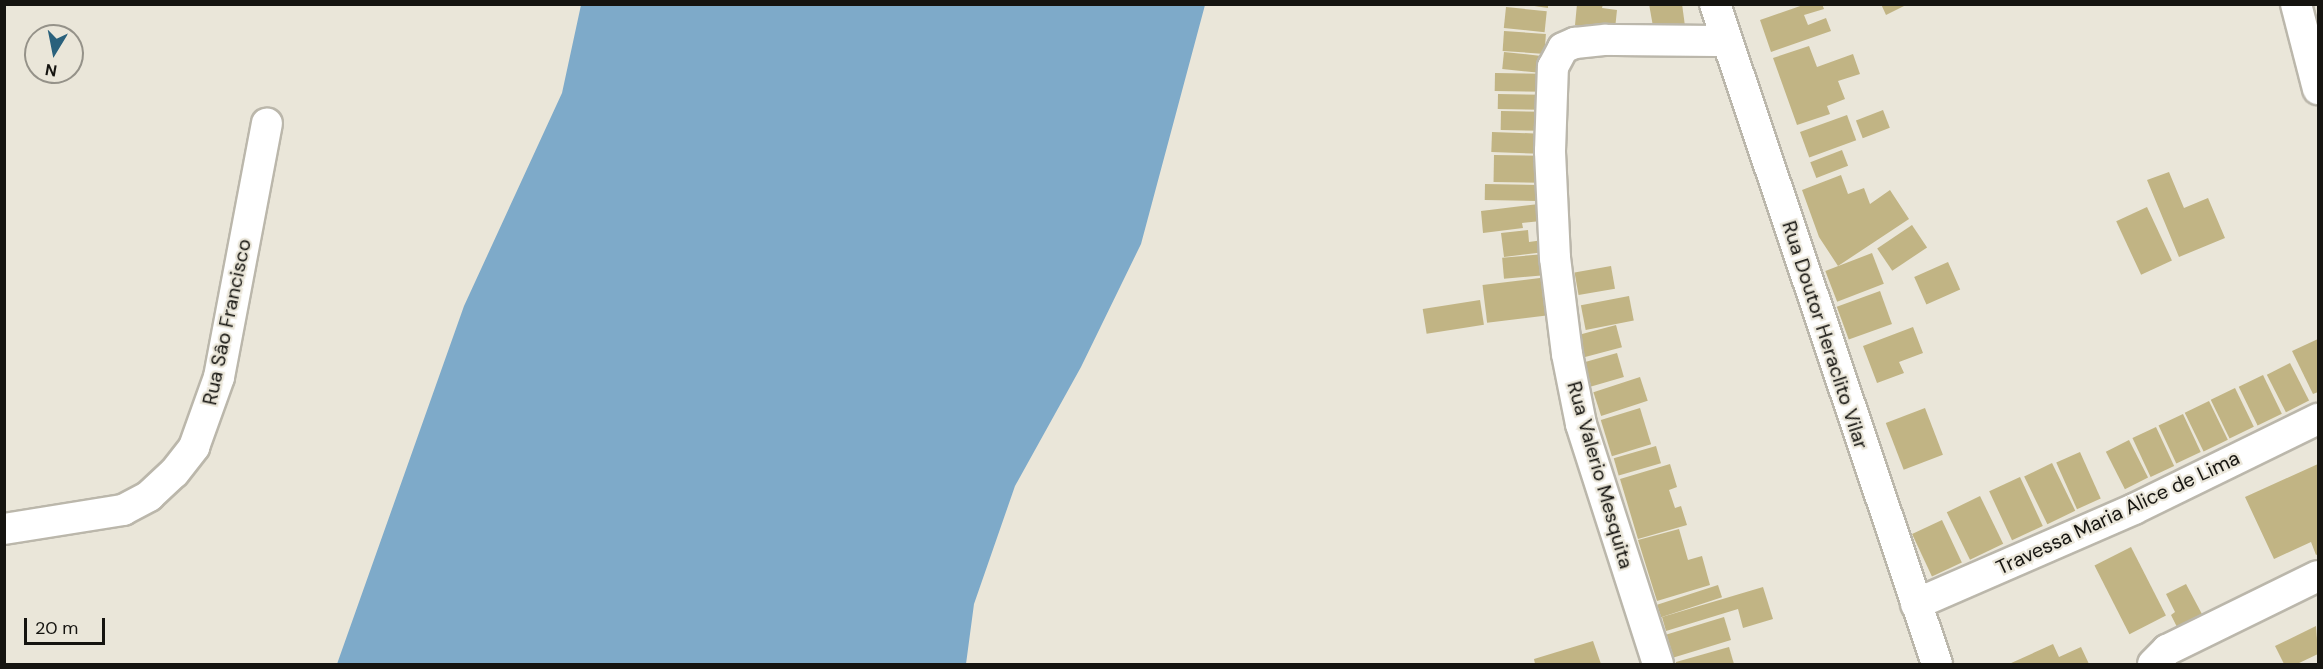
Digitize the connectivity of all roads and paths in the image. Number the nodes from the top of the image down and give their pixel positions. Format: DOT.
graph roads {
  1 [pos="1715,4"];
  2 [pos="2296,4"];
  3 [pos="1725,41"];
  4 [pos="2319,89"];
  5 [pos="267,123"];
  6 [pos="2319,419"];
  7 [pos="4,529"];
  8 [pos="2319,576"];
  9 [pos="1916,604"];
  10 [pos="1658,664"];
  11 [pos="1937,664"];
  12 [pos="2153,664"];
  1 -- 3 [label="street, Rua Doutor Heraclito Vilar"];
  2 -- 4 [label="street"];
  3 -- 9 [label="street, Rua Doutor Heraclito Vilar"];
  3 -- 10 [label="street, Rua Valerio Mesquita"];
  5 -- 7 [label="street, Rua Sâo Francisco"];
  6 -- 9 [label="street, Travessa Maria Alice de Lima"];
  8 -- 12 [label="street"];
  9 -- 11 [label="street, Rua Doutor Heraclito Vilar"];
}
